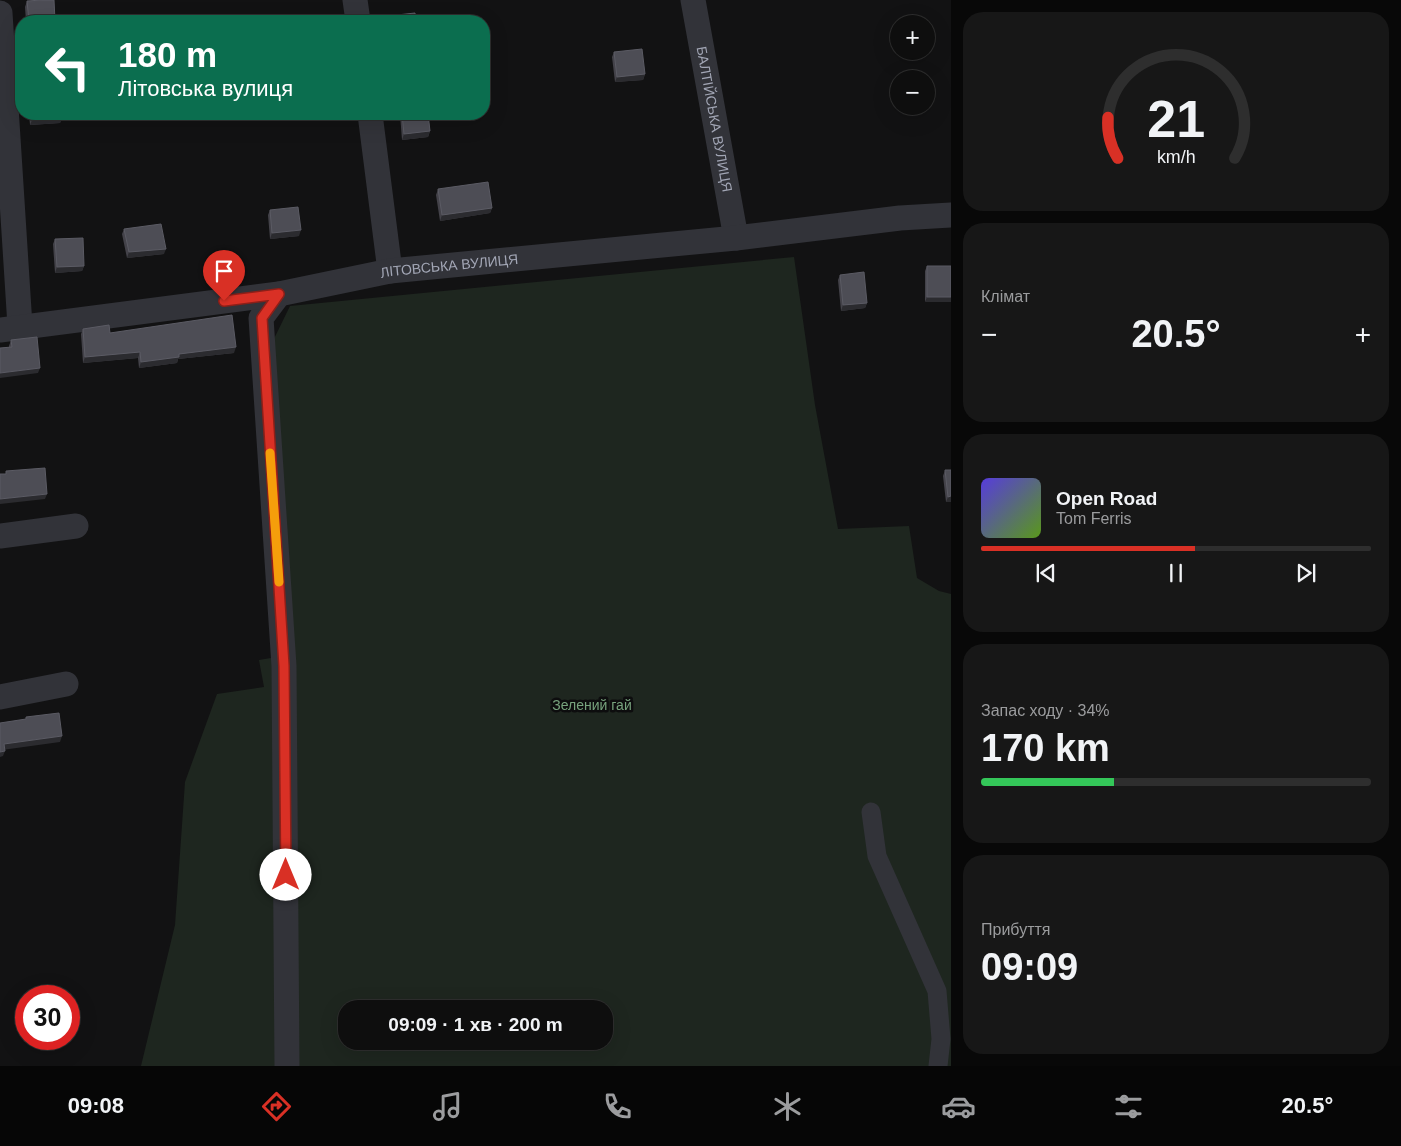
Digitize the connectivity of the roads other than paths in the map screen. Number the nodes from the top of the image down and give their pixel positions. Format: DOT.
graph roads {
  1 [pos="355,0"];
  2 [pos="693,0"];
  3 [pos="0,13"];
  4 [pos="357,15"];
  5 [pos="371,120"];
  6 [pos="951,215"];
  7 [pos="736,238"];
  8 [pos="390,270"];
  9 [pos="279,294"];
  10 [pos="10,328"];
  11 [pos="76,526"];
  12 [pos="0,536"];
  13 [pos="66,684"];
  14 [pos="0,696"];
  15 [pos="871,812"];
  16 [pos="286,1066"];
  17 [pos="938,1066"];
  1 -- 4 [label="street"];
  2 -- 7 [label="street, БАЛТІЙСЬКА ВУЛИЦЯ"];
  3 -- 10 [label="street"];
  5 -- 8 [label="street"];
  6 -- 7 [label="street, ЛІТОВСЬКА ВУЛИЦЯ"];
  7 -- 8 [label="street, ЛІТОВСЬКА ВУЛИЦЯ"];
  8 -- 9 [label="street, ЛІТОВСЬКА ВУЛИЦЯ"];
  9 -- 10 [label="street, ЛІТОВСЬКА ВУЛИЦЯ"];
  9 -- 16 [label="street"];
  11 -- 12 [label="street"];
  13 -- 14 [label="street"];
  15 -- 17 [label="street"];
}
